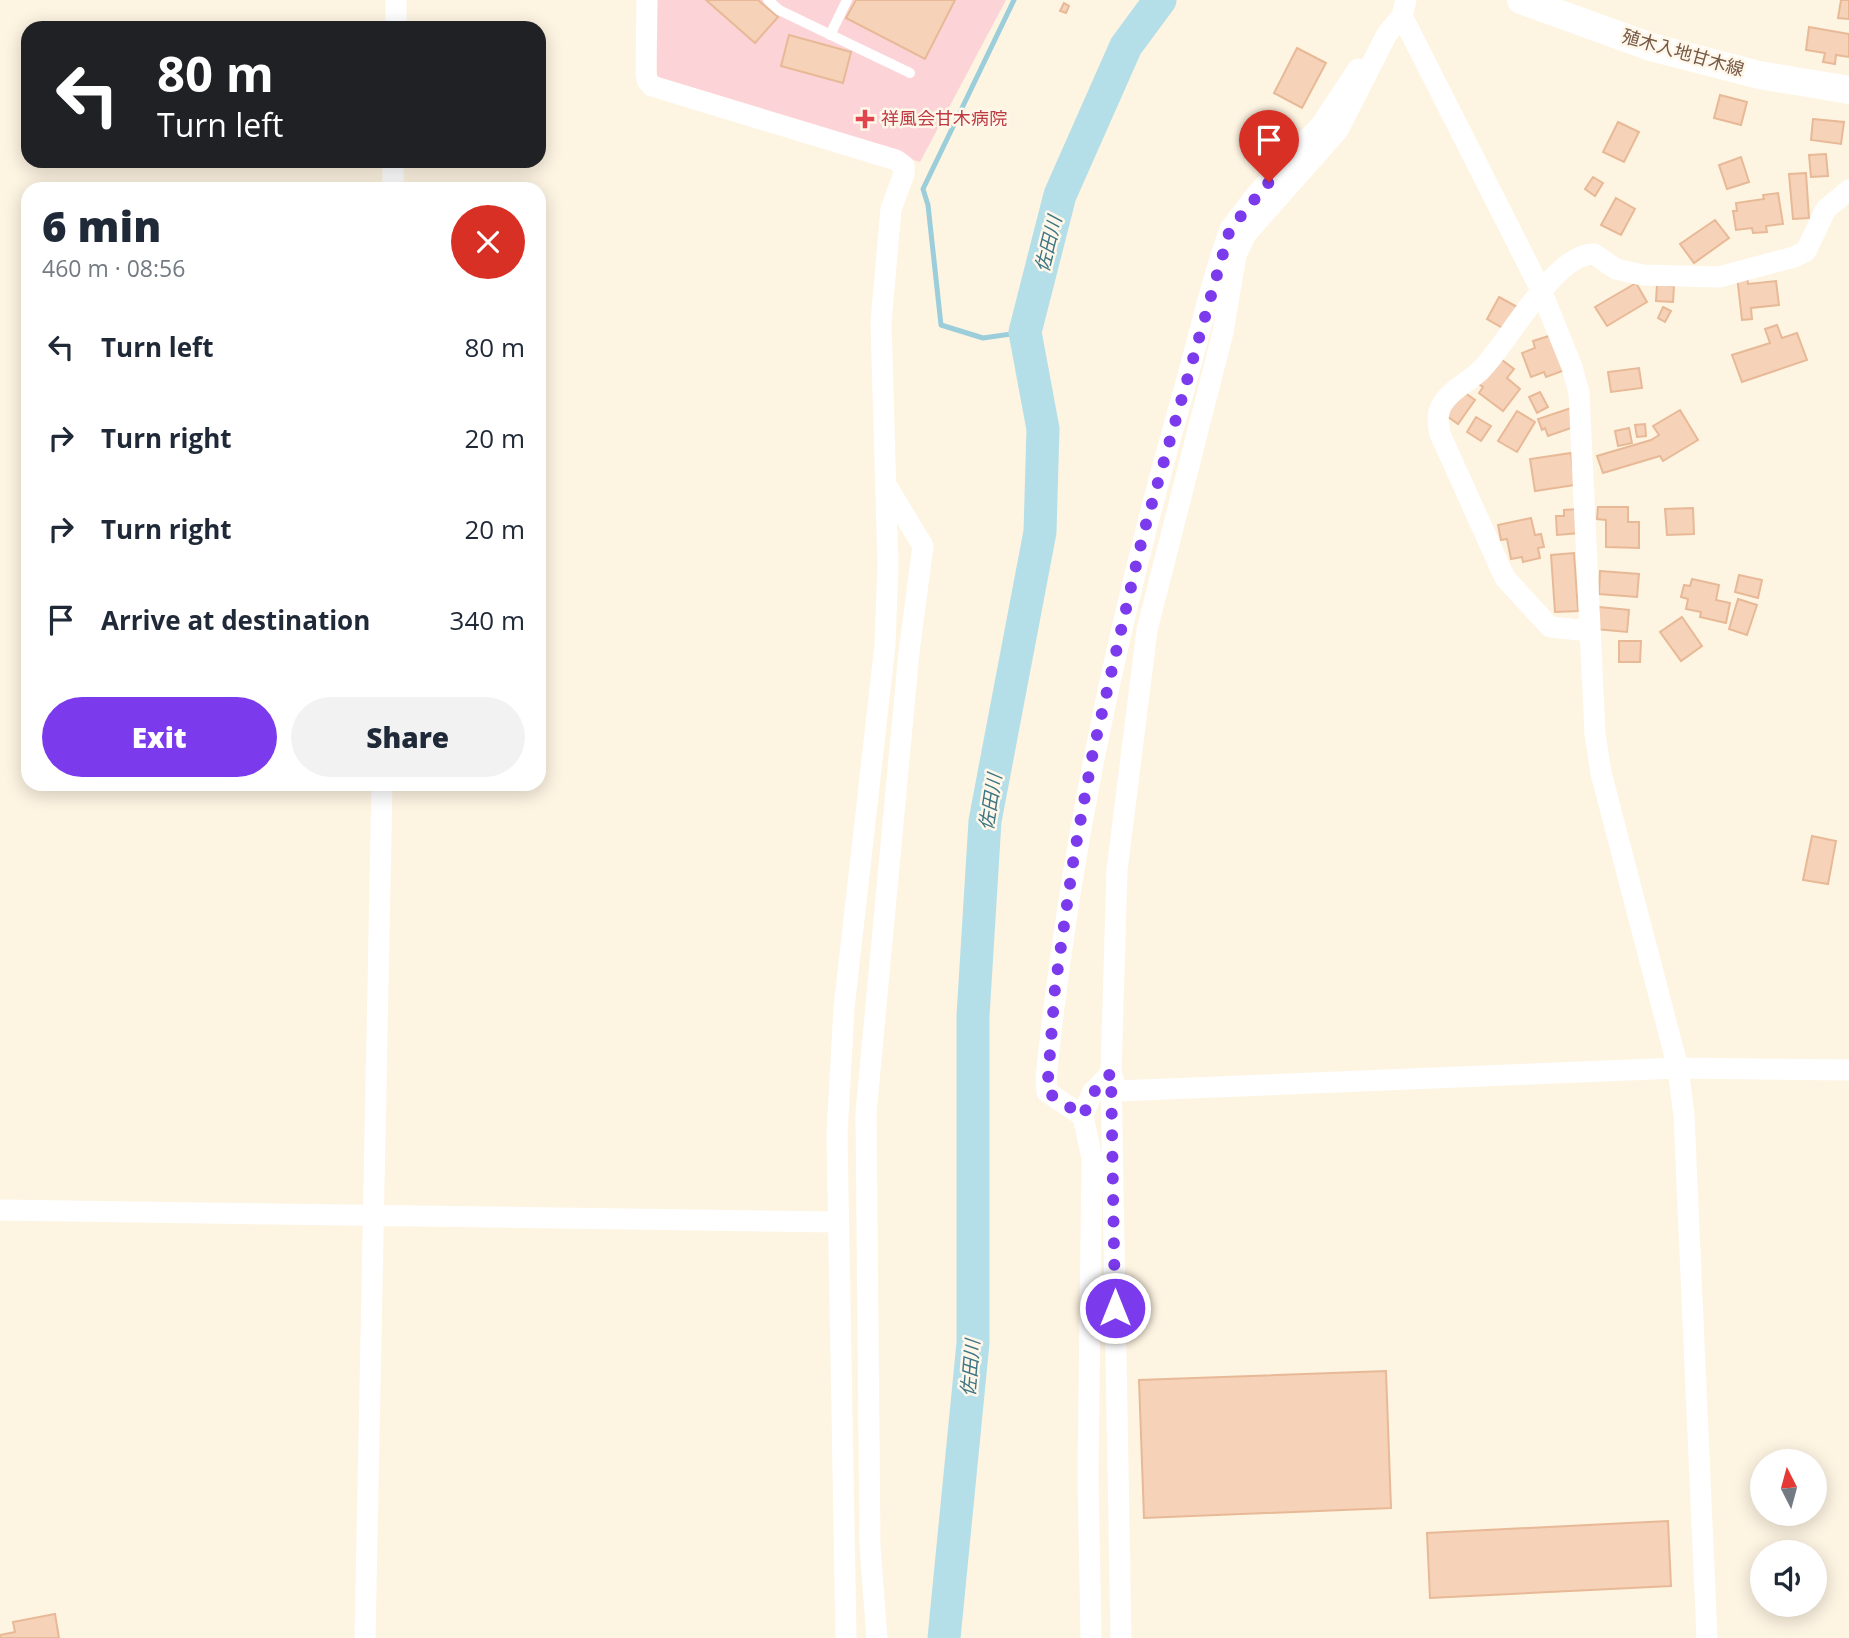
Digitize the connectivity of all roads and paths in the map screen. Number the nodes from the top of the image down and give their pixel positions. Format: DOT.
graph roads {
  1 [pos="396,0"];
  2 [pos="647,0"];
  3 [pos="768,0"];
  4 [pos="847,0"];
  5 [pos="1521,0"];
  6 [pos="1404,8"];
  7 [pos="396,21"];
  8 [pos="830,34"];
  9 [pos="1387,34"];
  10 [pos="910,74"];
  11 [pos="1849,90"];
  12 [pos="1849,190"];
  13 [pos="1541,290"];
  14 [pos="886,484"];
  15 [pos="1590,631"];
  16 [pos="382,791"];
  17 [pos="1678,1068"];
  18 [pos="1849,1070"];
  19 [pos="1111,1073"];
  20 [pos="1083,1116"];
  21 [pos="0,1210"];
  22 [pos="373,1214"];
  23 [pos="838,1222"];
  24 [pos="365,1638"];
  25 [pos="846,1638"];
  26 [pos="877,1638"];
  27 [pos="1091,1638"];
  28 [pos="1121,1638"];
  29 [pos="1707,1638"];
  1 -- 7 [label="street"];
  2 -- 14 [label="street"];
  3 -- 8 [label="lane"];
  4 -- 8 [label="lane"];
  5 -- 11 [label="main road, 殖木入地甘木線"];
  6 -- 9 [label="street"];
  6 -- 13 [label="street"];
  8 -- 10 [label="lane"];
  9 -- 19 [label="street"];
  9 -- 20 [label="street"];
  12 -- 13 [label="street"];
  13 -- 15 [label="street"];
  13 -- 15 [label="street"];
  14 -- 23 [label="street"];
  14 -- 26 [label="street"];
  15 -- 17 [label="street"];
  16 -- 22 [label="street"];
  17 -- 18 [label="street"];
  17 -- 19 [label="street"];
  17 -- 29 [label="street"];
  19 -- 20 [label="street"];
  19 -- 28 [label="street"];
  20 -- 27 [label="street"];
  21 -- 22 [label="street"];
  22 -- 23 [label="street"];
  22 -- 24 [label="street"];
  23 -- 25 [label="street"];
}
